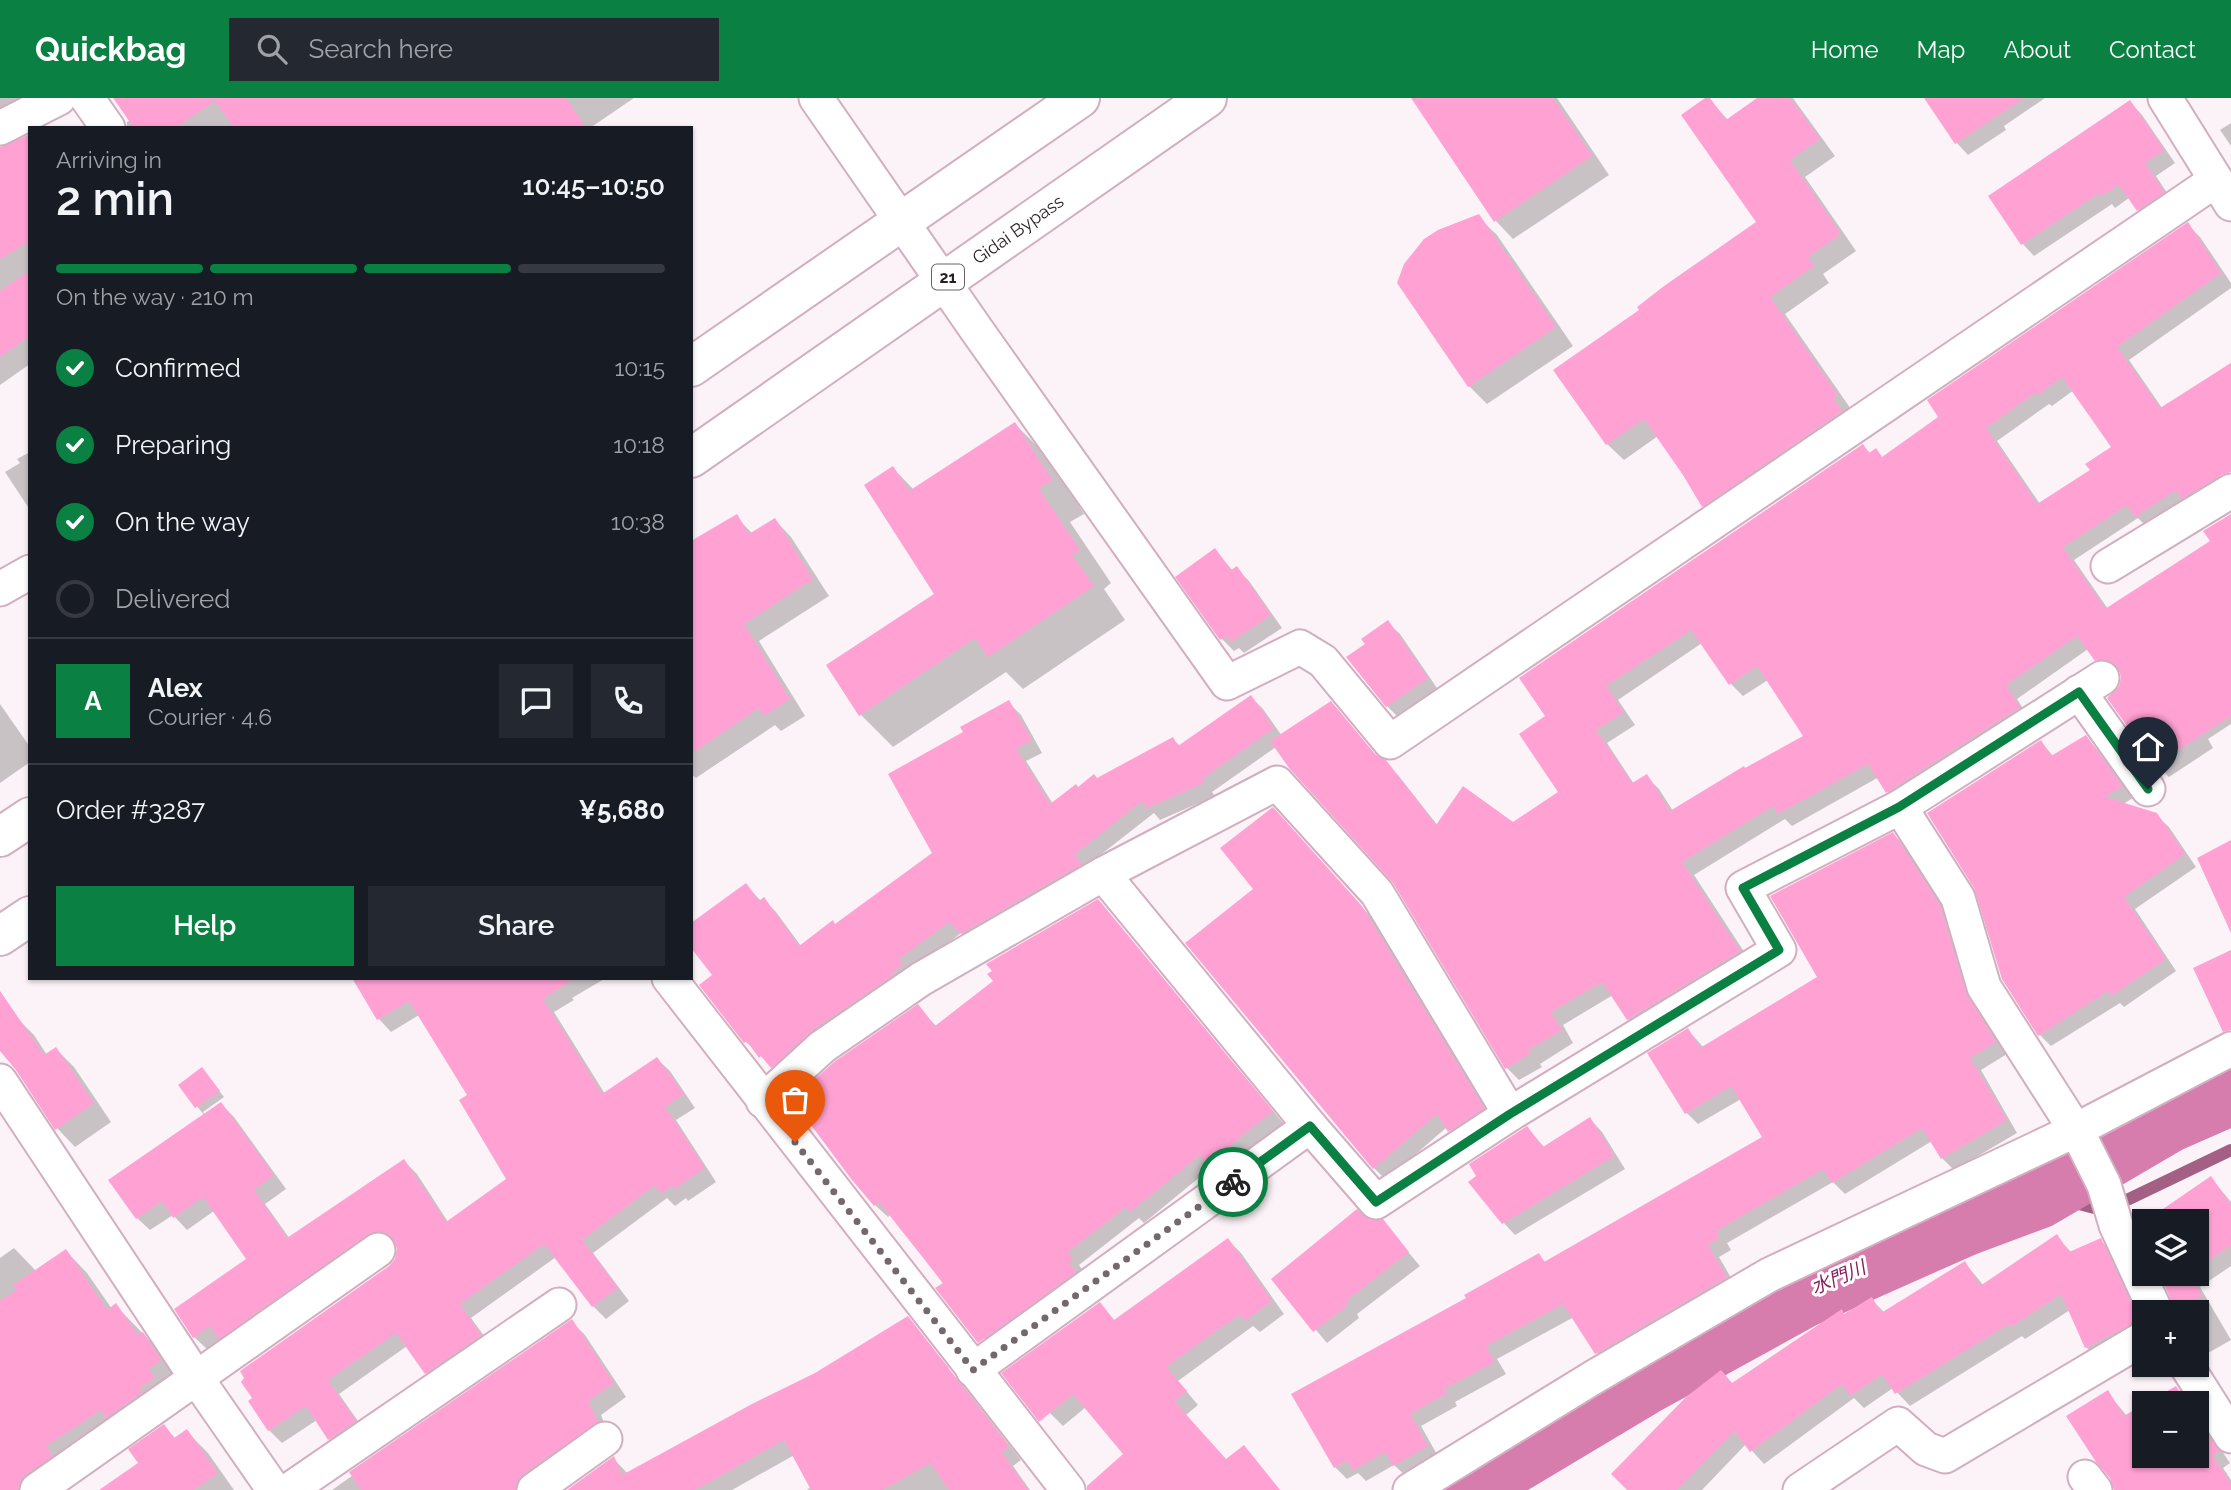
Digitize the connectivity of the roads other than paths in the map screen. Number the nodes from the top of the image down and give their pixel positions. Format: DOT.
graph roads {
  1 [pos="59,98"];
  2 [pos="87,98"];
  3 [pos="816,98"];
  4 [pos="1080,98"];
  5 [pos="1207,98"];
  6 [pos="2169,99"];
  7 [pos="107,126"];
  8 [pos="0,128"];
  9 [pos="2224,192"];
  10 [pos="901,220"];
  11 [pos="943,281"];
  12 [pos="693,366"];
  13 [pos="693,457"];
  14 [pos="2231,491"];
  15 [pos="2108,566"];
  16 [pos="28,573"];
  17 [pos="0,589"];
  18 [pos="2148,789"];
  19 [pos="1899,807"];
  20 [pos="28,818"];
  21 [pos="0,837"];
  22 [pos="1103,874"];
  23 [pos="28,917"];
  24 [pos="0,936"];
  25 [pos="670,980"];
  26 [pos="2231,1049"];
  27 [pos="0,1081"];
  28 [pos="763,1101"];
  29 [pos="1510,1114"];
  30 [pos="1310,1126"];
  31 [pos="2078,1134"];
  32 [pos="378,1250"];
  33 [pos="2151,1300"];
  34 [pos="559,1305"];
  35 [pos="2132,1345"];
  36 [pos="973,1370"];
  37 [pos="2195,1377"];
  38 [pos="197,1379"];
  39 [pos="2225,1416"];
  40 [pos="605,1439"];
  41 [pos="37,1490"];
  42 [pos="274,1490"];
  43 [pos="289,1490"];
  44 [pos="534,1490"];
  45 [pos="1068,1490"];
  46 [pos="1410,1490"];
  47 [pos="1800,1490"];
  1 -- 8 [label="street"];
  2 -- 7 [label="street"];
  3 -- 10 [label="street"];
  4 -- 10 [label="highway"];
  5 -- 11 [label="highway, Gidai Bypass / 21"];
  6 -- 9 [label="street"];
  9 -- 11 [label="street"];
  10 -- 11 [label="street"];
  10 -- 12 [label="highway"];
  11 -- 13 [label="highway, Gidai Bypass / 21"];
  14 -- 15 [label="street"];
  16 -- 17 [label="street"];
  18 -- 19 [label="street"];
  19 -- 29 [label="street"];
  19 -- 31 [label="street"];
  20 -- 21 [label="highway"];
  22 -- 28 [label="street"];
  22 -- 29 [label="street"];
  22 -- 30 [label="street"];
  23 -- 24 [label="highway"];
  25 -- 28 [label="street"];
  26 -- 31 [label="street"];
  27 -- 38 [label="street"];
  28 -- 36 [label="street"];
  29 -- 30 [label="street"];
  30 -- 36 [label="street"];
  31 -- 33 [label="street"];
  31 -- 46 [label="street"];
  32 -- 38 [label="street"];
  34 -- 43 [label="street"];
  35 -- 47 [label="street"];
  36 -- 45 [label="street"];
  37 -- 39 [label="street"];
  38 -- 41 [label="street"];
  38 -- 42 [label="street"];
  40 -- 44 [label="street"];
}
